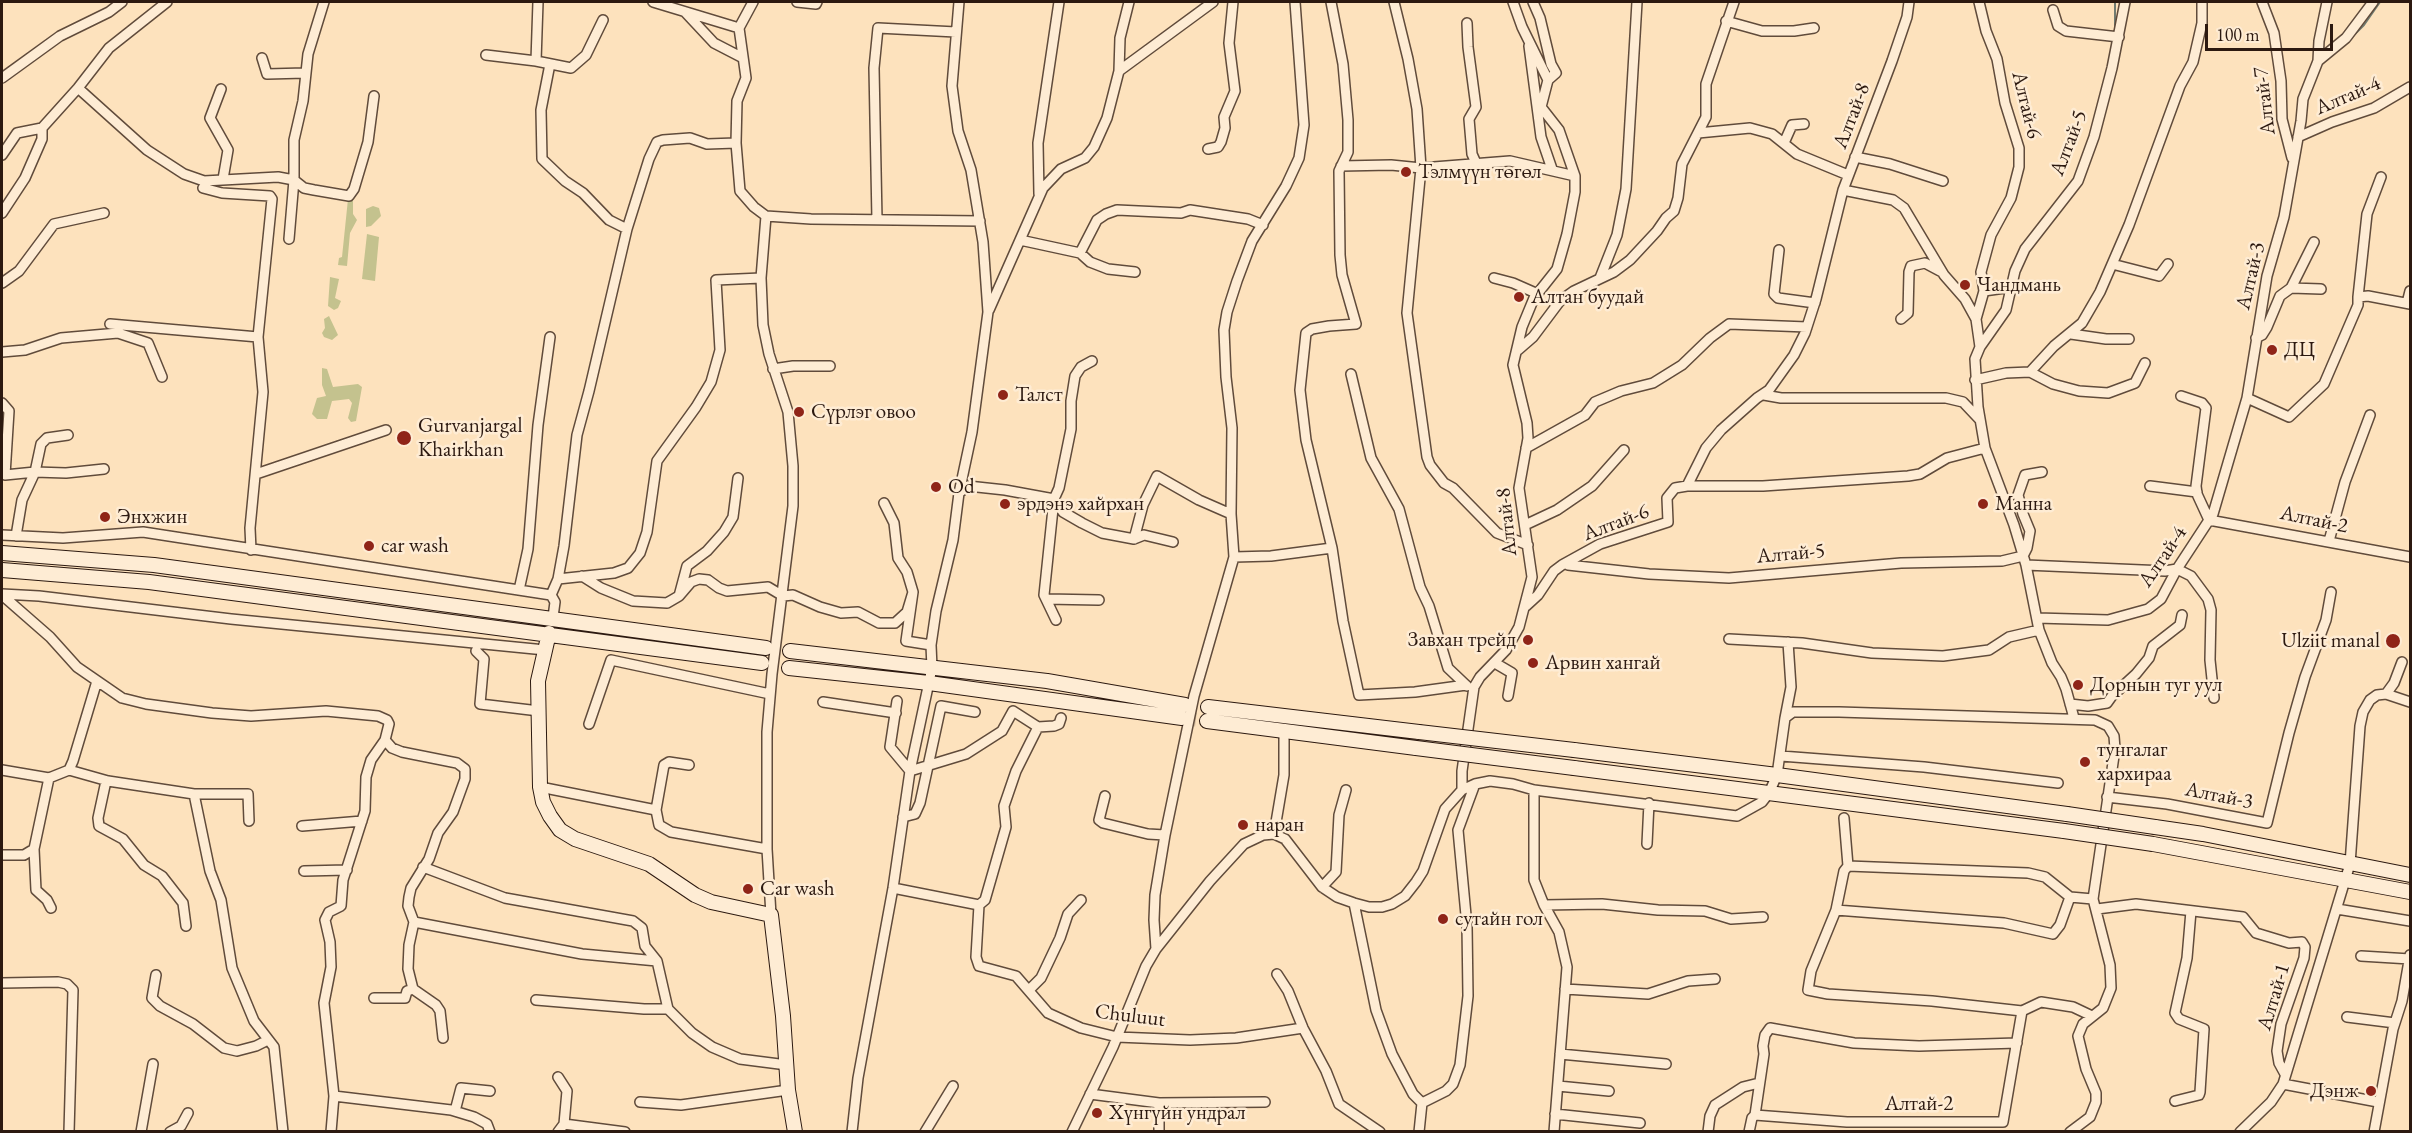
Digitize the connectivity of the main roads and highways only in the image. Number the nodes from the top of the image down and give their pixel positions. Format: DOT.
graph roads {
  1 [pos="2,554"];
  2 [pos="2,570"];
  3 [pos="549,633"];
  4 [pos="766,648"];
  5 [pos="790,651"];
  6 [pos="762,663"];
  7 [pos="789,668"];
  8 [pos="2410,874"];
  9 [pos="2410,892"];
  10 [pos="795,1131"];
  1 -- 4 [label="main road"];
  2 -- 3 [label="main road"];
  3 -- 6 [label="main road"];
  3 -- 10 [label="main road"];
  5 -- 7 [label="main road"];
  8 -- 9 [label="main road, bridge"];
}
